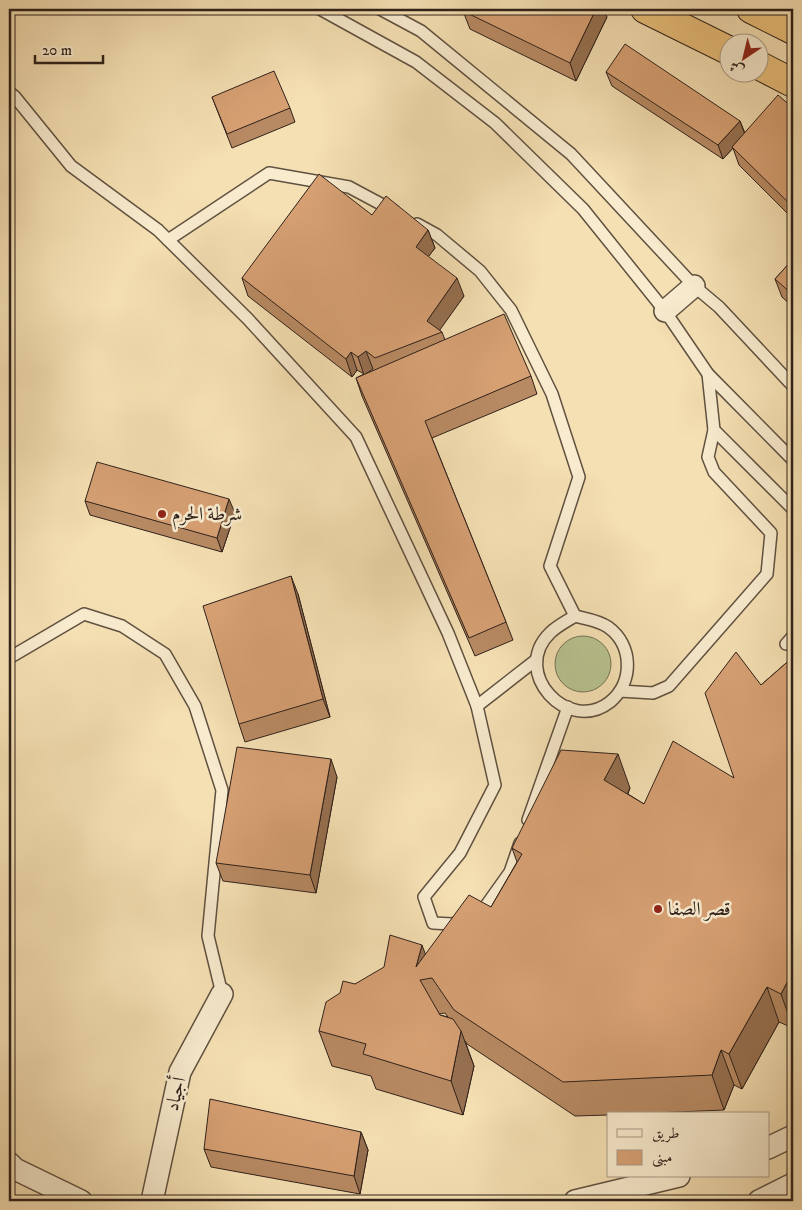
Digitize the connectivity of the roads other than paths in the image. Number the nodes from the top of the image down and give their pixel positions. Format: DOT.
graph roads {
  1 [pos="320,9"];
  2 [pos="380,9"];
  3 [pos="645,9"];
  4 [pos="751,9"];
  5 [pos="793,30"];
  6 [pos="720,46"];
  7 [pos="770,71"];
  8 [pos="793,83"];
  9 [pos="9,92"];
  10 [pos="168,240"];
  11 [pos="694,286"];
  12 [pos="665,311"];
  13 [pos="708,374"];
  14 [pos="793,386"];
  15 [pos="714,430"];
  16 [pos="793,460"];
  17 [pos="793,510"];
  18 [pos="575,616"];
  19 [pos="9,658"];
  20 [pos="536,660"];
  21 [pos="620,691"];
  22 [pos="477,706"];
  23 [pos="568,707"];
  24 [pos="222,994"];
  25 [pos="793,1136"];
  26 [pos="770,1147"];
  27 [pos="11,1169"];
  28 [pos="671,1178"];
  29 [pos="788,1192"];
  30 [pos="81,1201"];
  31 [pos="152,1201"];
  32 [pos="575,1201"];
  33 [pos="759,1201"];
  1 -- 12 [label="lane"];
  2 -- 11 [label="lane"];
  3 -- 6 [label="highway"];
  4 -- 5 [label="highway"];
  7 -- 8 [label="highway"];
  9 -- 10 [label="lane"];
  10 -- 18 [label="lane"];
  10 -- 22 [label="lane"];
  11 -- 12 [label="street"];
  11 -- 14 [label="lane"];
  12 -- 13 [label="lane"];
  13 -- 15 [label="lane"];
  13 -- 16 [label="lane"];
  15 -- 17 [label="lane"];
  15 -- 21 [label="lane"];
  18 -- 20 [label="lane"];
  18 -- 21 [label="lane"];
  19 -- 24 [label="lane"];
  20 -- 22 [label="lane"];
  20 -- 23 [label="lane"];
  21 -- 23 [label="lane"];
  22 -- 23 [label="lane"];
  24 -- 31 [label="street, أجياد"];
  25 -- 26 [label="street"];
  27 -- 30 [label="street"];
  28 -- 32 [label="street"];
  29 -- 33 [label="street"];
}
